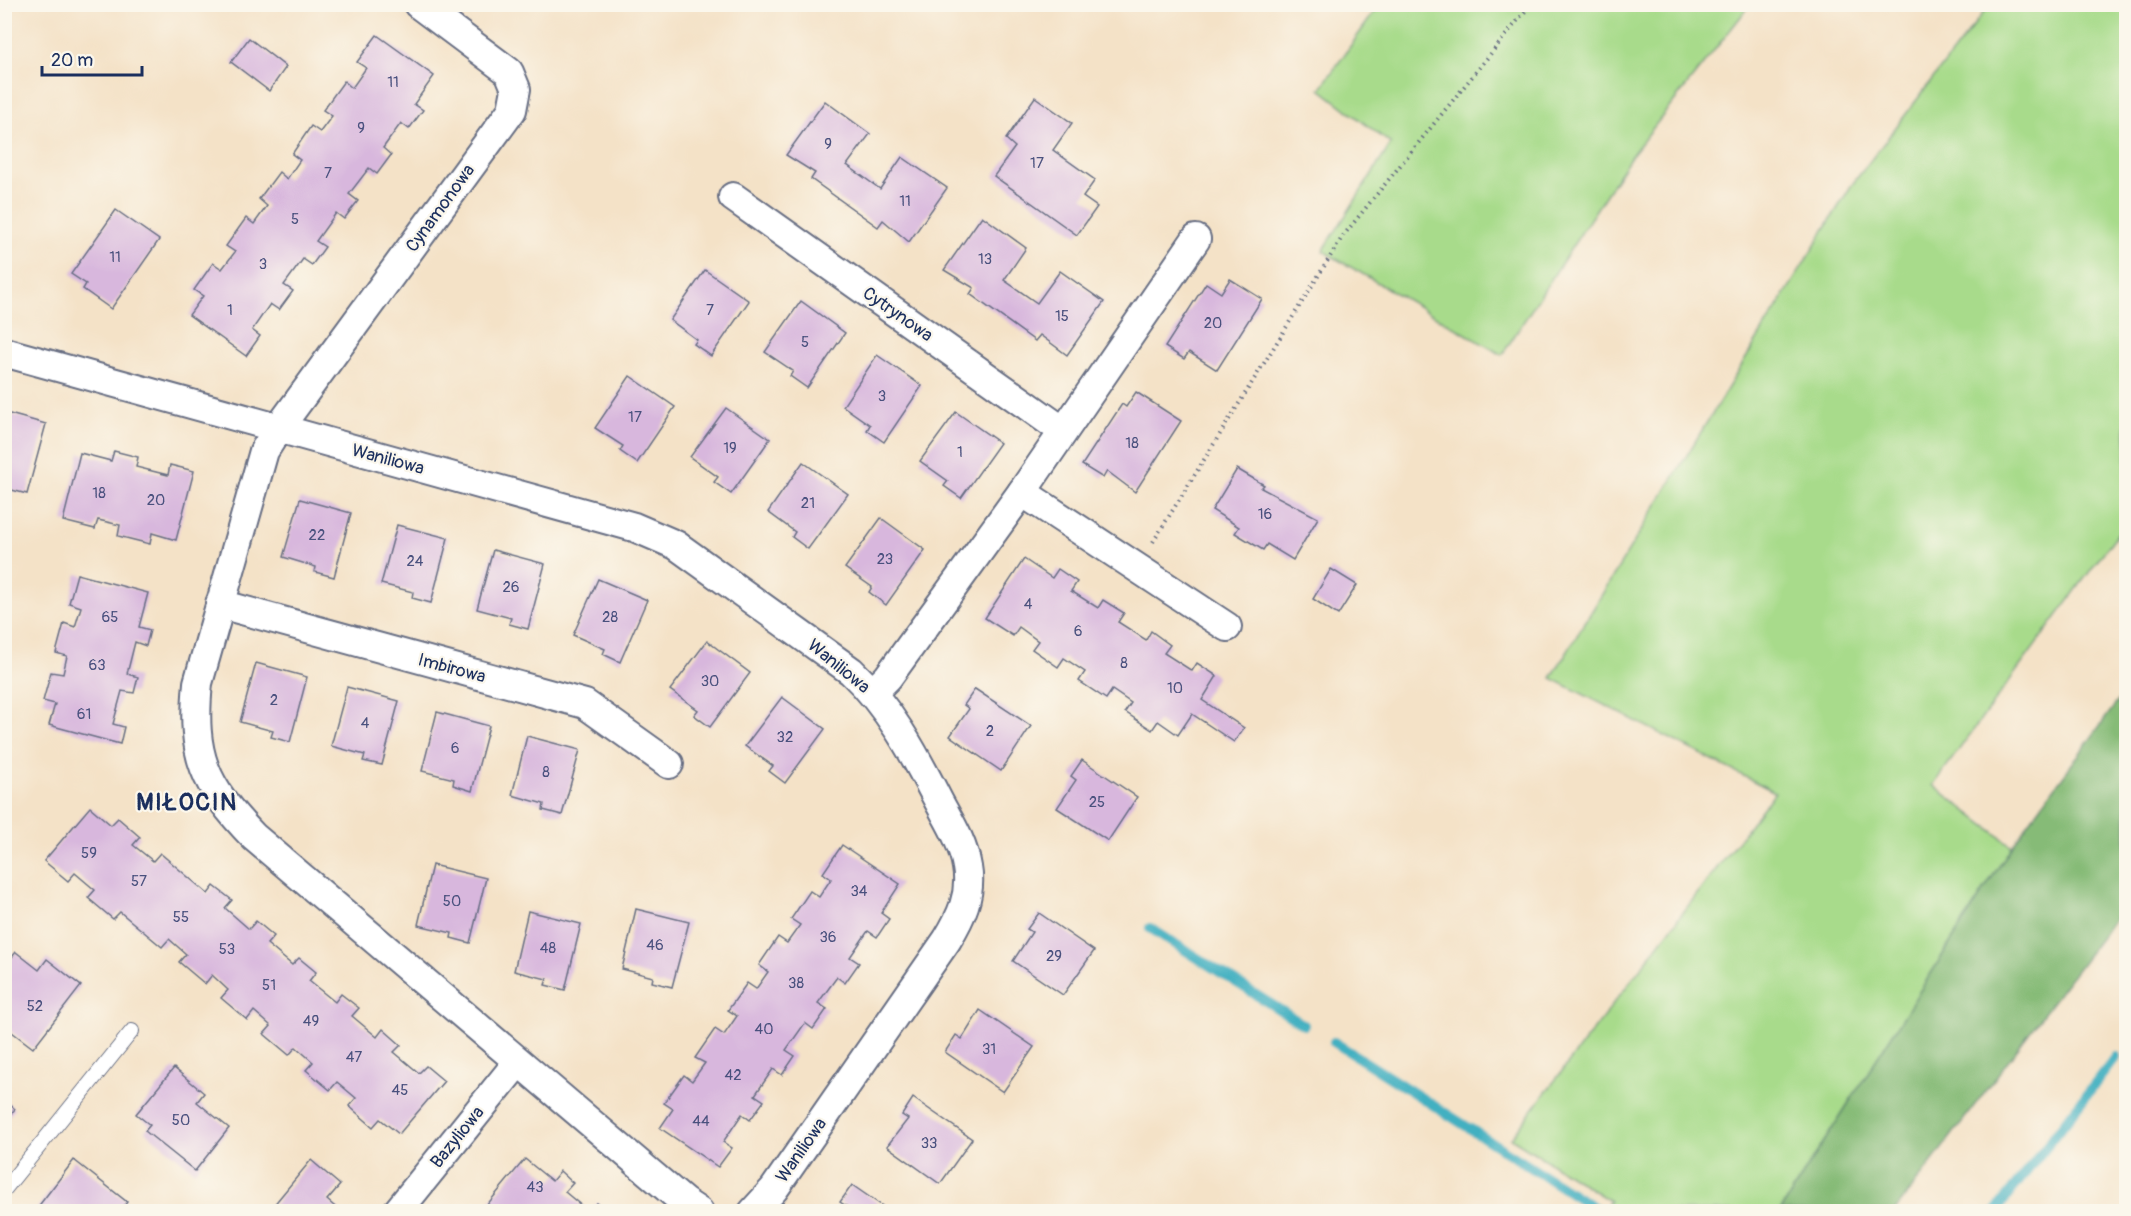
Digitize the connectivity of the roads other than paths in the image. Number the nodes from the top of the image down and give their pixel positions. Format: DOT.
graph roads {
  1 [pos="418,4"];
  2 [pos="733,197"];
  3 [pos="1196,239"];
  4 [pos="4,352"];
  5 [pos="278,429"];
  6 [pos="1064,430"];
  7 [pos="1022,492"];
  8 [pos="220,604"];
  9 [pos="1227,627"];
  10 [pos="873,692"];
  11 [pos="669,764"];
  12 [pos="132,1031"];
  13 [pos="518,1062"];
  14 [pos="4,1190"];
  15 [pos="397,1212"];
  16 [pos="699,1212"];
  17 [pos="753,1212"];
  1 -- 5 [label="street, Cynamonowa"];
  2 -- 6 [label="street, Cytrynowa"];
  3 -- 6 [label="street"];
  4 -- 5 [label="street, Waniliowa"];
  5 -- 8 [label="street"];
  5 -- 10 [label="street, Waniliowa"];
  6 -- 7 [label="street"];
  7 -- 9 [label="street"];
  7 -- 10 [label="street"];
  8 -- 11 [label="street, Imbirowa"];
  8 -- 13 [label="street"];
  10 -- 17 [label="street, Waniliowa"];
  12 -- 14 [label="lane"];
  13 -- 15 [label="street, Bazyliowa"];
  13 -- 16 [label="street"];
}
